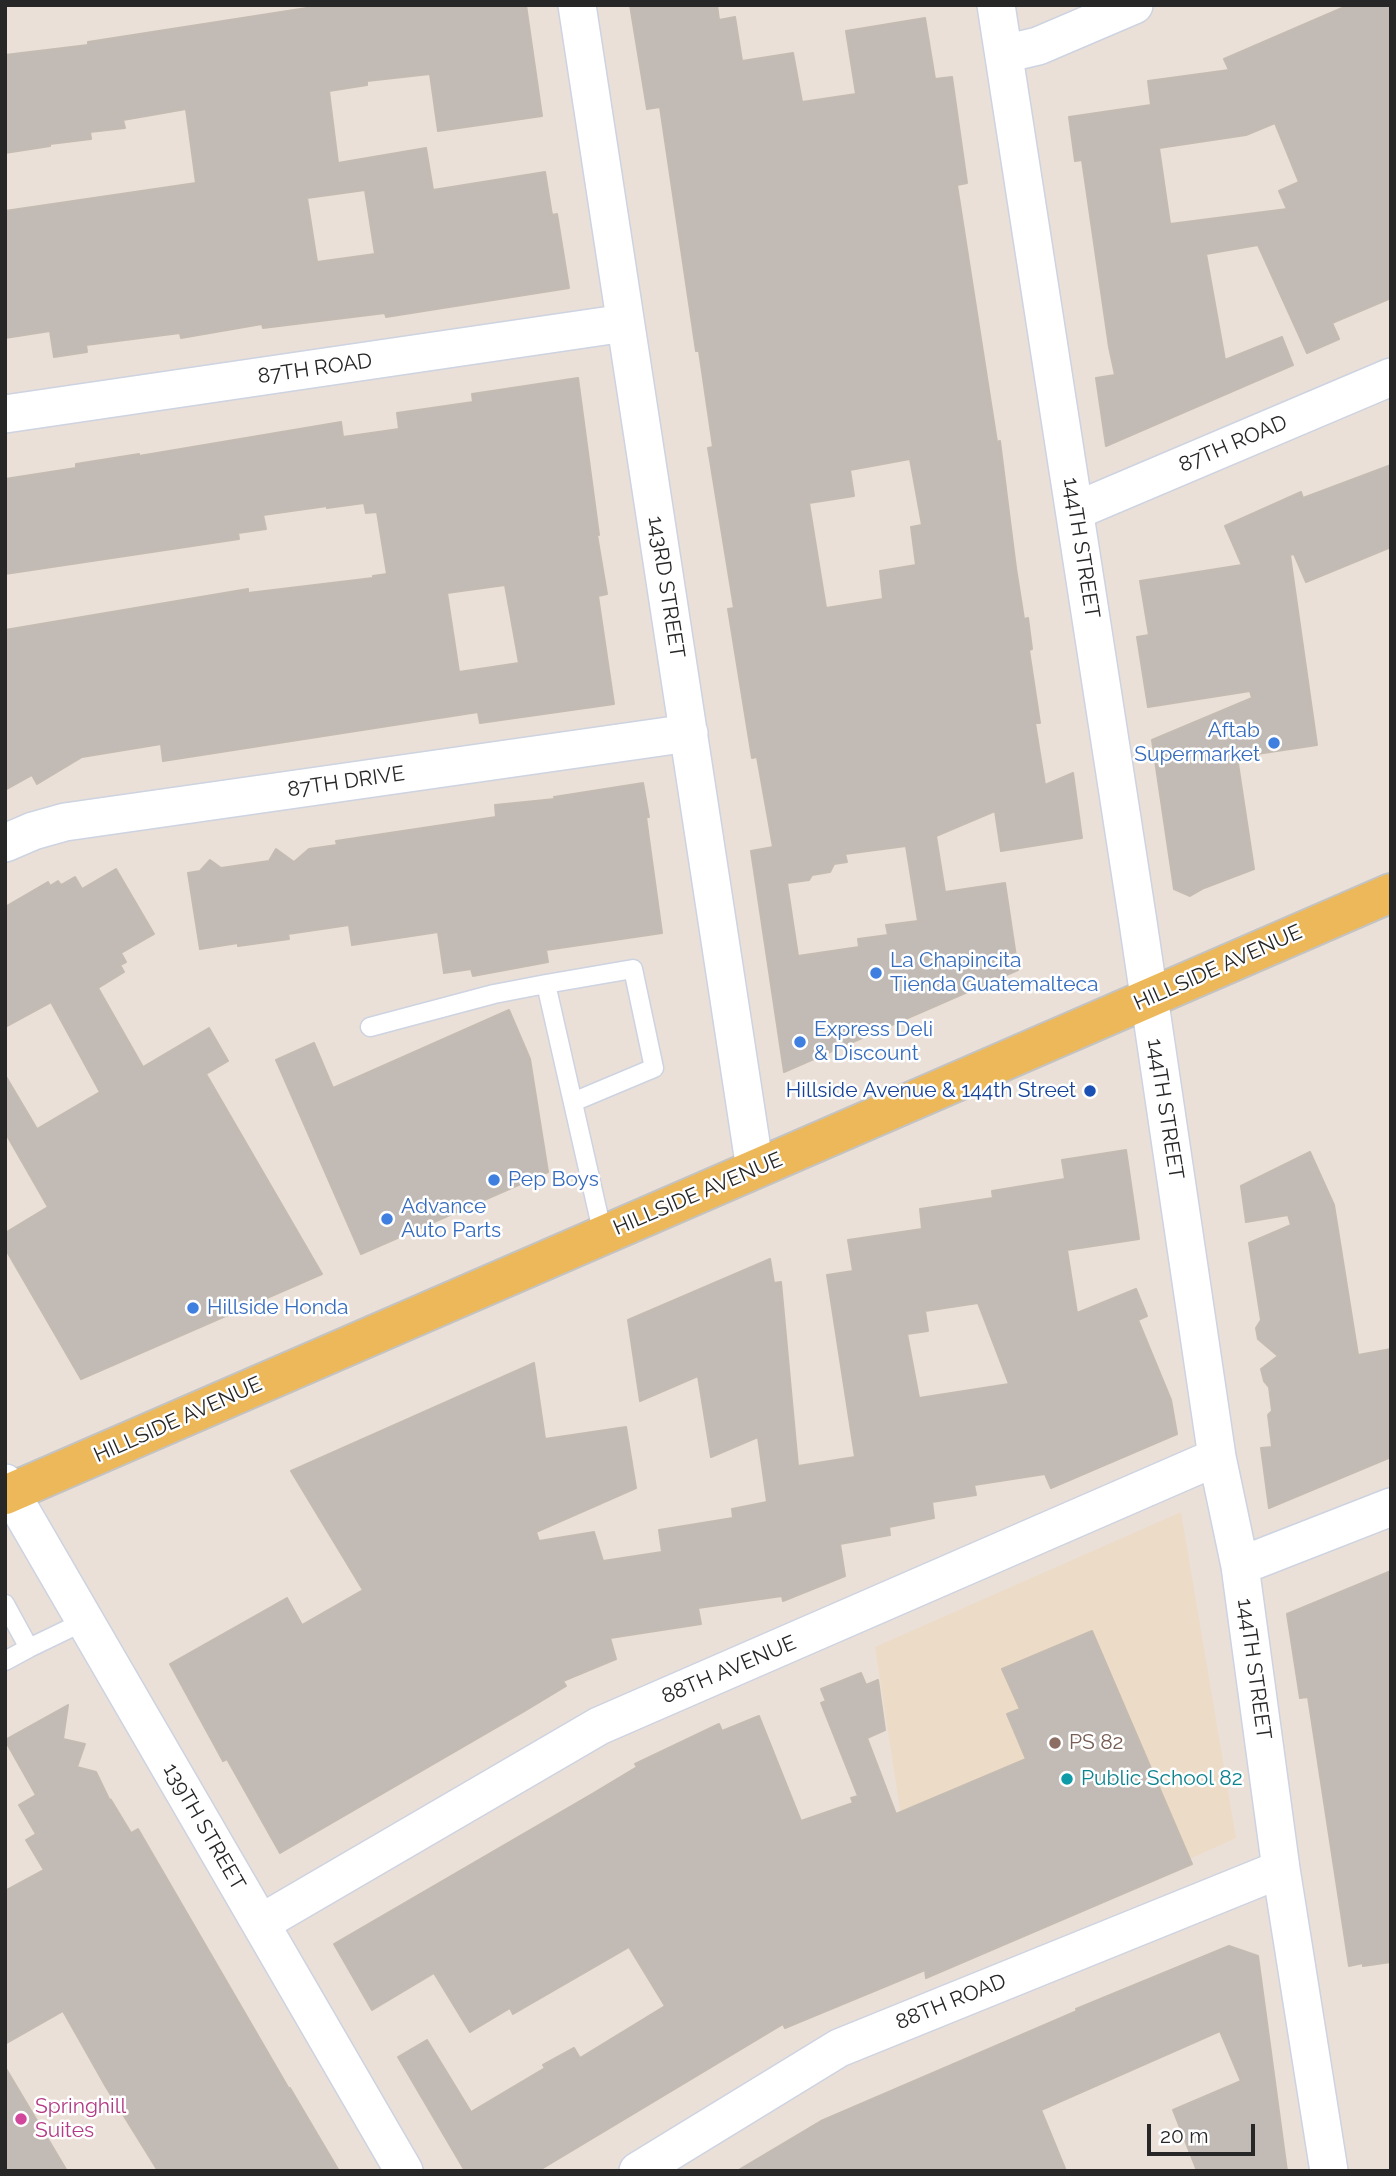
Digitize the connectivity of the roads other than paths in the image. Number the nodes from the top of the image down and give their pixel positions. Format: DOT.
graph roads {
  1 [pos="577,5"];
  2 [pos="996,5"];
  3 [pos="1135,5"];
  4 [pos="1004,54"];
  5 [pos="625,323"];
  6 [pos="1391,377"];
  7 [pos="5,414"];
  8 [pos="1075,512"];
  9 [pos="689,733"];
  10 [pos="5,842"];
  11 [pos="1391,893"];
  12 [pos="546,984"];
  13 [pos="1149,998"];
  14 [pos="370,1027"];
  15 [pos="573,1102"];
  16 [pos="755,1169"];
  17 [pos="603,1235"];
  18 [pos="1217,1457"];
  19 [pos="7,1490"];
  20 [pos="1391,1507"];
  21 [pos="1240,1566"];
  22 [pos="5,1604"];
  23 [pos="85,1621"];
  24 [pos="29,1648"];
  25 [pos="5,1661"];
  26 [pos="1281,1869"];
  27 [pos="261,1923"];
  28 [pos="404,2171"];
  29 [pos="638,2171"];
  30 [pos="1329,2171"];
  1 -- 5 [label="street, 143RD STREET"];
  2 -- 4 [label="street, 144TH STREET"];
  3 -- 4 [label="street"];
  4 -- 8 [label="street, 144TH STREET"];
  5 -- 7 [label="street, 87TH ROAD"];
  5 -- 9 [label="street, 143RD STREET"];
  6 -- 8 [label="street, 87TH ROAD"];
  8 -- 13 [label="street, 144TH STREET"];
  9 -- 10 [label="street, 87TH DRIVE"];
  9 -- 16 [label="street, 143RD STREET"];
  11 -- 13 [label="main road, HILLSIDE AVENUE"];
  12 -- 14 [label="lane"];
  12 -- 15 [label="lane"];
  12 -- 15 [label="lane"];
  13 -- 16 [label="main road, HILLSIDE AVENUE"];
  13 -- 18 [label="street, 144TH STREET"];
  15 -- 17 [label="lane"];
  16 -- 17 [label="main road, HILLSIDE AVENUE"];
  17 -- 19 [label="main road, HILLSIDE AVENUE"];
  18 -- 21 [label="street, 144TH STREET"];
  18 -- 27 [label="street, 88TH AVENUE"];
  19 -- 23 [label="street, 139TH STREET"];
  20 -- 21 [label="street"];
  21 -- 26 [label="street, 144TH STREET"];
  22 -- 24 [label="lane"];
  23 -- 24 [label="lane"];
  23 -- 27 [label="street, 139TH STREET"];
  24 -- 25 [label="lane"];
  26 -- 29 [label="street, 88TH ROAD"];
  26 -- 30 [label="street, 144TH STREET"];
  27 -- 28 [label="street, 139TH STREET"];
}
